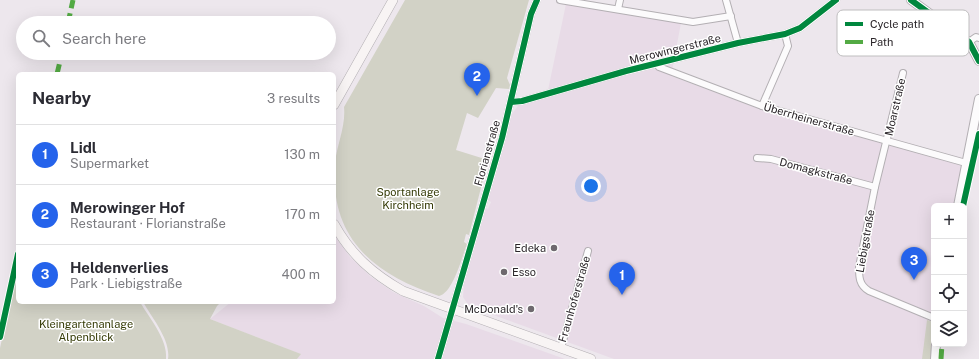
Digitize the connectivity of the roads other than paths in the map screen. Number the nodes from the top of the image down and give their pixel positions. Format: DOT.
graph roads {
  1 [pos="393,0"];
  2 [pos="537,0"];
  3 [pos="560,0"];
  4 [pos="620,0"];
  5 [pos="726,0"];
  6 [pos="836,0"];
  7 [pos="911,0"];
  8 [pos="618,9"];
  9 [pos="925,10"];
  10 [pos="731,16"];
  11 [pos="785,34"];
  12 [pos="979,38"];
  13 [pos="969,42"];
  14 [pos="738,43"];
  15 [pos="979,61"];
  16 [pos="657,64"];
  17 [pos="903,73"];
  18 [pos="979,100"];
  19 [pos="336,101"];
  20 [pos="511,102"];
  21 [pos="762,106"];
  22 [pos="977,122"];
  23 [pos="887,142"];
  24 [pos="757,158"];
  25 [pos="966,163"];
  26 [pos="875,187"];
  27 [pos="959,203"];
  28 [pos="336,227"];
  29 [pos="588,251"];
  30 [pos="453,310"];
  31 [pos="931,317"];
  32 [pos="936,347"];
  33 [pos="561,348"];
  34 [pos="438,359"];
  35 [pos="591,359"];
  36 [pos="935,359"];
  1 -- 19 [label="main road"];
  2 -- 20 [label="street, Florianstraße"];
  3 -- 8 [label="street"];
  4 -- 8 [label="street"];
  5 -- 10 [label="street"];
  6 -- 11 [label="street, Merowingerstraße"];
  7 -- 9 [label="street"];
  8 -- 10 [label="street"];
  10 -- 14 [label="street"];
  11 -- 14 [label="street, Merowingerstraße"];
  11 -- 21 [label="street"];
  12 -- 13 [label="street"];
  13 -- 15 [label="street"];
  14 -- 16 [label="street, Merowingerstraße"];
  16 -- 20 [label="street, Merowingerstraße"];
  16 -- 21 [label="street, Überrheinerstraße"];
  17 -- 23 [label="street, Moarstraße"];
  18 -- 22 [label="street"];
  20 -- 30 [label="street, Florianstraße"];
  21 -- 23 [label="street, Überrheinerstraße"];
  22 -- 25 [label="street"];
  23 -- 25 [label="street, Überrheinerstraße"];
  23 -- 26 [label="street, Liebigstraße"];
  24 -- 26 [label="street, Domagkstraße"];
  25 -- 27 [label="street"];
  26 -- 31 [label="street, Liebigstraße"];
  28 -- 30 [label="main road"];
  29 -- 33 [label="street, Fraunhoferstraße"];
  30 -- 33 [label="main road"];
  30 -- 34 [label="street, Florianstraße"];
  32 -- 36 [label="street"];
  33 -- 35 [label="main road"];
}
